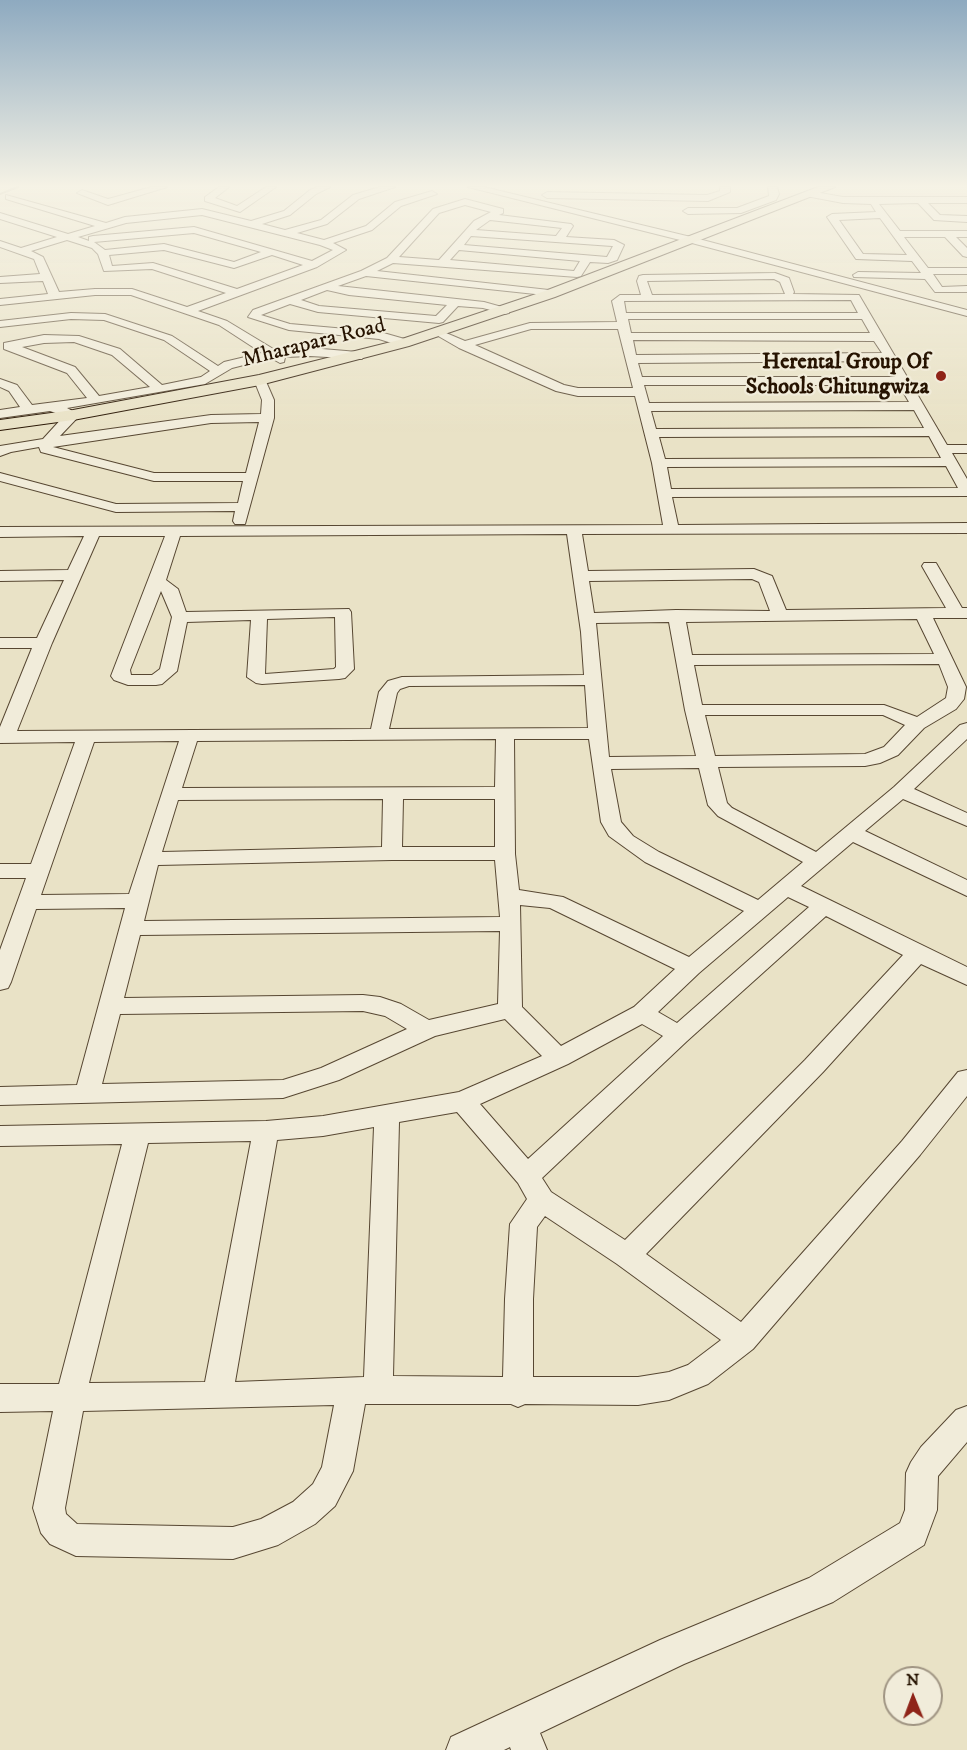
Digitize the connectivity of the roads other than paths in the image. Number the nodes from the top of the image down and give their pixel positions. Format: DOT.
graph roads {
  1 [pos="44,269"];
  2 [pos="161,269"];
  3 [pos="224,269"];
  4 [pos="303,269"];
  5 [pos="374,269"];
  6 [pos="507,269"];
  7 [pos="580,269"];
  8 [pos="617,269"];
  9 [pos="799,269"];
  10 [pos="924,269"];
  11 [pos="296,271"];
  12 [pos="967,271"];
  13 [pos="545,272"];
  14 [pos="365,273"];
  15 [pos="834,274"];
  16 [pos="928,274"];
  17 [pos="48,277"];
  18 [pos="194,279"];
  19 [pos="0,280"];
  20 [pos="332,285"];
  21 [pos="499,286"];
  22 [pos="531,288"];
  23 [pos="967,289"];
  24 [pos="939,290"];
  25 [pos="235,292"];
  26 [pos="554,293"];
  27 [pos="55,296"];
  28 [pos="791,296"];
  29 [pos="647,297"];
  30 [pos="290,300"];
  31 [pos="917,300"];
  32 [pos="13,301"];
  33 [pos="0,302"];
  34 [pos="455,302"];
  35 [pos="484,305"];
  36 [pos="189,310"];
  37 [pos="505,311"];
  38 [pos="967,313"];
  39 [pos="396,316"];
  40 [pos="864,316"];
  41 [pos="17,322"];
  42 [pos="0,324"];
  43 [pos="624,326"];
  44 [pos="354,333"];
  45 [pos="439,333"];
  46 [pos="380,336"];
  47 [pos="877,337"];
  48 [pos="404,343"];
  49 [pos="4,344"];
  50 [pos="463,345"];
  51 [pos="273,354"];
  52 [pos="336,354"];
  53 [pos="358,356"];
  54 [pos="889,357"];
  55 [pos="631,359"];
  56 [pos="298,371"];
  57 [pos="219,372"];
  58 [pos="260,380"];
  59 [pos="904,381"];
  60 [pos="0,382"];
  61 [pos="639,386"];
  62 [pos="160,389"];
  63 [pos="90,402"];
  64 [pos="918,406"];
  65 [pos="51,407"];
  66 [pos="644,407"];
  67 [pos="70,413"];
  68 [pos="0,414"];
  69 [pos="15,417"];
  70 [pos="267,418"];
  71 [pos="934,432"];
  72 [pos="651,433"];
  73 [pos="47,442"];
  74 [pos="967,449"];
  75 [pos="0,452"];
  76 [pos="947,455"];
  77 [pos="659,463"];
  78 [pos="0,477"];
  79 [pos="250,477"];
  80 [pos="966,486"];
  81 [pos="664,493"];
  82 [pos="244,507"];
  83 [pos="967,528"];
  84 [pos="574,530"];
  85 [pos="671,530"];
  86 [pos="94,531"];
  87 [pos="174,531"];
  88 [pos="237,531"];
  89 [pos="0,532"];
  90 [pos="930,566"];
  91 [pos="75,575"];
  92 [pos="0,576"];
  93 [pos="581,576"];
  94 [pos="157,582"];
  95 [pos="962,613"];
  96 [pos="922,614"];
  97 [pos="676,615"];
  98 [pos="780,615"];
  99 [pos="259,616"];
  100 [pos="180,617"];
  101 [pos="587,618"];
  102 [pos="0,643"];
  103 [pos="43,643"];
  104 [pos="945,659"];
  105 [pos="684,660"];
  106 [pos="592,680"];
  107 [pos="694,710"];
  108 [pos="917,724"];
  109 [pos="967,729"];
  110 [pos="379,733"];
  111 [pos="598,733"];
  112 [pos="505,734"];
  113 [pos="190,735"];
  114 [pos="3,737"];
  115 [pos="86,737"];
  116 [pos="956,752"];
  117 [pos="707,763"];
  118 [pos="600,764"];
  119 [pos="901,791"];
  120 [pos="504,793"];
  121 [pos="172,794"];
  122 [pos="393,795"];
  123 [pos="967,820"];
  124 [pos="852,833"];
  125 [pos="392,853"];
  126 [pos="505,854"];
  127 [pos="149,859"];
  128 [pos="817,861"];
  129 [pos="0,871"];
  130 [pos="40,871"];
  131 [pos="786,887"];
  132 [pos="967,889"];
  133 [pos="508,896"];
  134 [pos="138,901"];
  135 [pos="28,902"];
  136 [pos="824,906"];
  137 [pos="759,909"];
  138 [pos="511,924"];
  139 [pos="130,928"];
  140 [pos="7,944"];
  141 [pos="918,953"];
  142 [pos="691,967"];
  143 [pos="967,978"];
  144 [pos="0,982"];
  145 [pos="109,1006"];
  146 [pos="510,1010"];
  147 [pos="642,1012"];
  148 [pos="427,1030"];
  149 [pos="679,1035"];
  150 [pos="559,1058"];
  151 [pos="967,1079"];
  152 [pos="87,1095"];
  153 [pos="0,1096"];
  154 [pos="463,1101"];
  155 [pos="387,1114"];
  156 [pos="267,1131"];
  157 [pos="137,1134"];
  158 [pos="0,1136"];
  159 [pos="527,1176"];
  160 [pos="542,1200"];
  161 [pos="627,1256"];
  162 [pos="743,1340"];
  163 [pos="365,1391"];
  164 [pos="518,1392"];
  165 [pos="217,1396"];
  166 [pos="71,1397"];
  167 [pos="0,1398"];
  168 [pos="967,1420"];
  169 [pos="524,1737"];
  170 [pos="464,1750"];
  1 -- 17 [label="street"];
  2 -- 18 [label="street"];
  3 -- 18 [label="street"];
  4 -- 11 [label="street"];
  5 -- 14 [label="street"];
  6 -- 13 [label="street"];
  7 -- 13 [label="street"];
  8 -- 26 [label="main road, Mharapara Road"];
  9 -- 31 [label="street"];
  10 -- 16 [label="street"];
  11 -- 20 [label="street"];
  11 -- 25 [label="street"];
  12 -- 16 [label="street"];
  13 -- 22 [label="street"];
  14 -- 20 [label="street"];
  14 -- 21 [label="street"];
  15 -- 16 [label="street"];
  16 -- 24 [label="street"];
  17 -- 19 [label="street"];
  17 -- 27 [label="street"];
  18 -- 25 [label="street"];
  20 -- 30 [label="street"];
  20 -- 34 [label="street"];
  21 -- 22 [label="street"];
  21 -- 35 [label="street"];
  22 -- 26 [label="street"];
  23 -- 24 [label="street"];
  24 -- 31 [label="street"];
  25 -- 36 [label="street"];
  26 -- 37 [label="main road, Mharapara Road"];
  27 -- 32 [label="street"];
  27 -- 36 [label="street"];
  28 -- 29 [label="street"];
  28 -- 29 [label="street"];
  28 -- 40 [label="street"];
  29 -- 43 [label="street"];
  30 -- 39 [label="street"];
  30 -- 44 [label="street"];
  31 -- 38 [label="street"];
  32 -- 33 [label="street"];
  32 -- 41 [label="street"];
  34 -- 35 [label="street"];
  34 -- 39 [label="street"];
  35 -- 37 [label="street"];
  36 -- 51 [label="street"];
  37 -- 45 [label="main road, Mharapara Road"];
  39 -- 46 [label="street"];
  40 -- 43 [label="street"];
  40 -- 47 [label="street"];
  41 -- 42 [label="street"];
  41 -- 57 [label="street"];
  43 -- 47 [label="street"];
  43 -- 50 [label="street"];
  43 -- 55 [label="street"];
  44 -- 46 [label="street"];
  44 -- 52 [label="street"];
  45 -- 48 [label="main road, Mharapara Road"];
  45 -- 50 [label="street"];
  46 -- 48 [label="street"];
  47 -- 54 [label="street"];
  48 -- 53 [label="main road, Mharapara Road"];
  49 -- 62 [label="street"];
  49 -- 63 [label="street"];
  50 -- 61 [label="street"];
  51 -- 52 [label="street"];
  51 -- 56 [label="street"];
  51 -- 57 [label="street"];
  52 -- 53 [label="street"];
  53 -- 56 [label="main road, Mharapara Road"];
  54 -- 55 [label="street"];
  54 -- 59 [label="street"];
  55 -- 61 [label="street"];
  56 -- 58 [label="main road, Mharapara Road"];
  57 -- 62 [label="street"];
  58 -- 67 [label="main road, Mharapara Road"];
  58 -- 70 [label="street"];
  59 -- 61 [label="street"];
  59 -- 64 [label="street"];
  60 -- 69 [label="street"];
  61 -- 66 [label="street"];
  62 -- 63 [label="street"];
  63 -- 65 [label="street"];
  63 -- 67 [label="street"];
  64 -- 66 [label="street"];
  64 -- 71 [label="street"];
  65 -- 67 [label="street"];
  65 -- 69 [label="street"];
  66 -- 72 [label="street"];
  67 -- 69 [label="main road, Mharapara Road"];
  67 -- 73 [label="street"];
  68 -- 69 [label="street"];
  70 -- 73 [label="street"];
  70 -- 79 [label="street"];
  71 -- 72 [label="street"];
  71 -- 76 [label="street"];
  72 -- 77 [label="street"];
  73 -- 75 [label="street"];
  73 -- 79 [label="street"];
  74 -- 76 [label="street"];
  76 -- 77 [label="street"];
  76 -- 80 [label="street"];
  77 -- 81 [label="street"];
  78 -- 82 [label="street"];
  79 -- 82 [label="street"];
  80 -- 81 [label="street"];
  81 -- 85 [label="street"];
  82 -- 88 [label="street"];
  83 -- 85 [label="street"];
  84 -- 85 [label="street"];
  84 -- 88 [label="street"];
  84 -- 93 [label="street"];
  86 -- 87 [label="street"];
  86 -- 89 [label="street"];
  86 -- 91 [label="street"];
  87 -- 88 [label="street"];
  87 -- 94 [label="street"];
  90 -- 95 [label="street"];
  91 -- 92 [label="street"];
  91 -- 103 [label="street"];
  93 -- 98 [label="street"];
  93 -- 101 [label="street"];
  94 -- 100 [label="street"];
  94 -- 100 [label="street"];
  95 -- 96 [label="street"];
  96 -- 98 [label="street"];
  96 -- 104 [label="street"];
  97 -- 98 [label="street"];
  97 -- 101 [label="street"];
  97 -- 105 [label="street"];
  99 -- 99 [label="street"];
  99 -- 100 [label="street"];
  101 -- 106 [label="street"];
  102 -- 103 [label="street"];
  103 -- 114 [label="street"];
  104 -- 105 [label="street"];
  104 -- 108 [label="street"];
  105 -- 107 [label="street"];
  106 -- 110 [label="street"];
  106 -- 111 [label="street"];
  107 -- 108 [label="street"];
  107 -- 117 [label="street"];
  108 -- 117 [label="street"];
  109 -- 116 [label="street"];
  110 -- 112 [label="street"];
  110 -- 113 [label="street"];
  111 -- 112 [label="street"];
  111 -- 118 [label="street"];
  112 -- 120 [label="street"];
  113 -- 115 [label="street"];
  113 -- 121 [label="street"];
  114 -- 115 [label="street"];
  115 -- 130 [label="street"];
  116 -- 119 [label="street"];
  117 -- 118 [label="street"];
  117 -- 128 [label="street"];
  118 -- 137 [label="street"];
  119 -- 123 [label="street"];
  119 -- 124 [label="street"];
  120 -- 122 [label="street"];
  120 -- 126 [label="street"];
  121 -- 122 [label="street"];
  121 -- 127 [label="street"];
  122 -- 125 [label="street"];
  124 -- 128 [label="street"];
  124 -- 132 [label="street"];
  125 -- 126 [label="street"];
  125 -- 127 [label="street"];
  126 -- 133 [label="street"];
  127 -- 134 [label="street"];
  128 -- 131 [label="street"];
  129 -- 130 [label="street"];
  130 -- 135 [label="street"];
  131 -- 136 [label="street"];
  131 -- 137 [label="street"];
  133 -- 138 [label="street"];
  133 -- 142 [label="street"];
  134 -- 135 [label="street"];
  134 -- 139 [label="street"];
  135 -- 140 [label="street"];
  136 -- 141 [label="street"];
  136 -- 149 [label="street"];
  137 -- 142 [label="street"];
  138 -- 139 [label="street"];
  138 -- 146 [label="street"];
  139 -- 145 [label="street"];
  140 -- 144 [label="street"];
  141 -- 143 [label="street"];
  141 -- 161 [label="street"];
  142 -- 147 [label="street"];
  145 -- 148 [label="street"];
  145 -- 152 [label="street"];
  146 -- 148 [label="street"];
  146 -- 150 [label="street"];
  147 -- 149 [label="street"];
  147 -- 150 [label="street"];
  148 -- 152 [label="street"];
  149 -- 159 [label="street"];
  150 -- 154 [label="street"];
  151 -- 162 [label="street"];
  152 -- 153 [label="street"];
  154 -- 155 [label="street"];
  154 -- 159 [label="street"];
  155 -- 156 [label="street"];
  155 -- 163 [label="street"];
  156 -- 157 [label="street"];
  156 -- 165 [label="street"];
  157 -- 158 [label="street"];
  157 -- 166 [label="street"];
  159 -- 160 [label="street"];
  160 -- 161 [label="street"];
  160 -- 164 [label="street"];
  161 -- 162 [label="street"];
  162 -- 164 [label="street"];
  163 -- 164 [label="street"];
  163 -- 165 [label="street"];
  163 -- 166 [label="street"];
  165 -- 166 [label="street"];
  166 -- 167 [label="street"];
  168 -- 169 [label="street"];
  169 -- 170 [label="street"];
}
